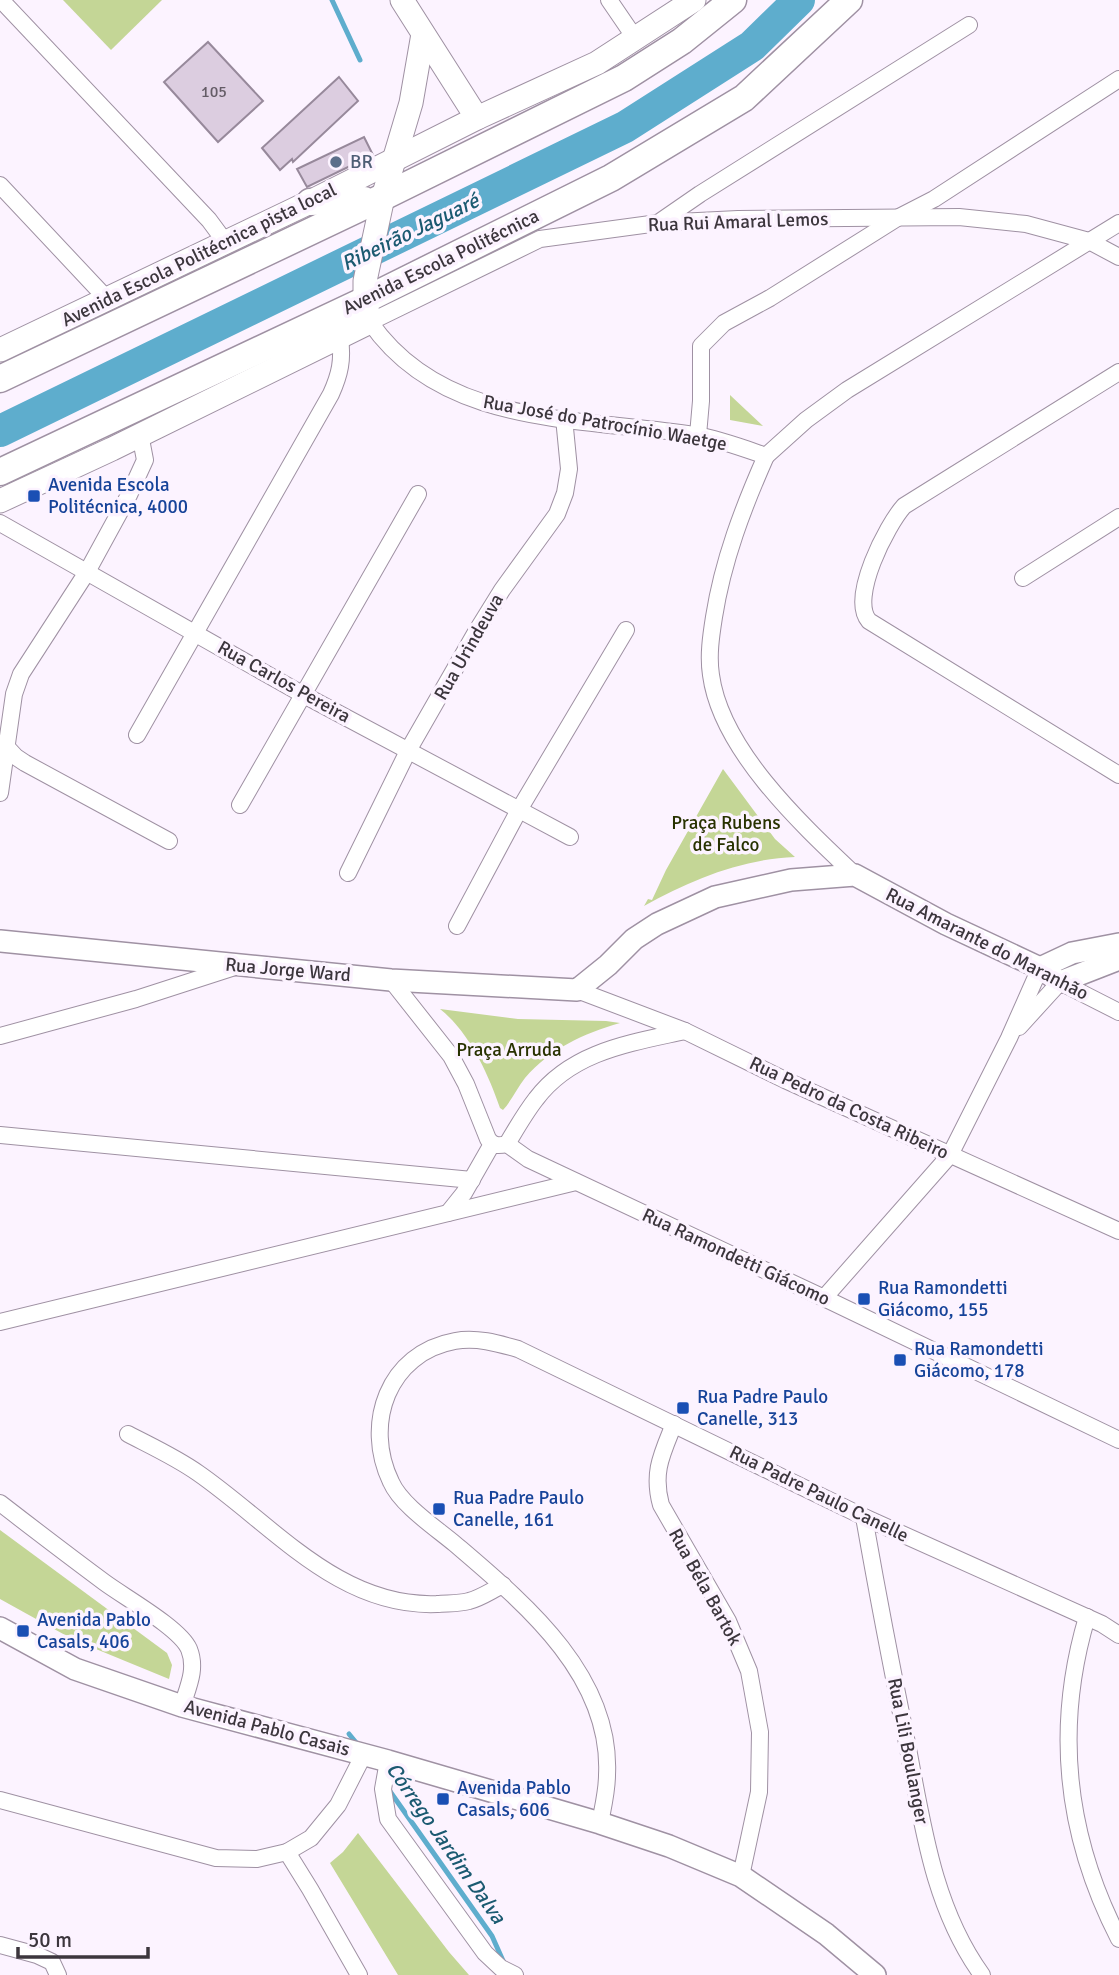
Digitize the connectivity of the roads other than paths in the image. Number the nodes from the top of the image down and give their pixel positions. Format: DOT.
graph roads {
  1 [pos="1,0"];
  2 [pos="402,0"];
  3 [pos="609,0"];
  4 [pos="694,0"];
  5 [pos="733,0"];
  6 [pos="849,0"];
  7 [pos="969,25"];
  8 [pos="423,34"];
  9 [pos="635,38"];
  10 [pos="1119,79"];
  11 [pos="477,118"];
  12 [pos="393,161"];
  13 [pos="0,185"];
  14 [pos="383,197"];
  15 [pos="310,202"];
  16 [pos="899,218"];
  17 [pos="658,223"];
  18 [pos="1119,223"];
  19 [pos="1089,241"];
  20 [pos="226,243"];
  21 [pos="1119,257"];
  22 [pos="107,299"];
  23 [pos="367,301"];
  24 [pos="340,338"];
  25 [pos="0,350"];
  26 [pos="1119,372"];
  27 [pos="0,379"];
  28 [pos="564,418"];
  29 [pos="140,434"];
  30 [pos="698,435"];
  31 [pos="766,456"];
  32 [pos="0,472"];
  33 [pos="418,494"];
  34 [pos="0,501"];
  35 [pos="1119,517"];
  36 [pos="0,523"];
  37 [pos="87,572"];
  38 [pos="1023,579"];
  39 [pos="626,630"];
  40 [pos="196,634"];
  41 [pos="302,694"];
  42 [pos="137,736"];
  43 [pos="3,743"];
  44 [pos="409,749"];
  45 [pos="1119,775"];
  46 [pos="0,793"];
  47 [pos="240,805"];
  48 [pos="519,810"];
  49 [pos="570,837"];
  50 [pos="169,842"];
  51 [pos="348,873"];
  52 [pos="855,875"];
  53 [pos="457,926"];
  54 [pos="0,941"];
  55 [pos="1119,944"];
  56 [pos="1119,960"];
  57 [pos="241,965"];
  58 [pos="1040,968"];
  59 [pos="391,980"];
  60 [pos="1060,982"];
  61 [pos="577,990"];
  62 [pos="1119,1012"];
  63 [pos="685,1031"];
  64 [pos="0,1036"];
  65 [pos="1009,1038"];
  66 [pos="0,1135"];
  67 [pos="499,1144"];
  68 [pos="950,1155"];
  69 [pos="472,1180"];
  70 [pos="576,1182"];
  71 [pos="448,1213"];
  72 [pos="1119,1231"];
  73 [pos="824,1298"];
  74 [pos="0,1322"];
  75 [pos="674,1424"];
  76 [pos="128,1434"];
  77 [pos="1119,1440"];
  78 [pos="0,1503"];
  79 [pos="864,1517"];
  80 [pos="503,1585"];
  81 [pos="1087,1617"];
  82 [pos="0,1628"];
  83 [pos="1119,1635"];
  84 [pos="182,1706"];
  85 [pos="364,1754"];
  86 [pos="388,1761"];
  87 [pos="0,1800"];
  88 [pos="600,1823"];
  89 [pos="287,1852"];
  90 [pos="741,1876"];
  91 [pos="1119,1939"];
  92 [pos="0,1945"];
  93 [pos="58,1975"];
  94 [pos="359,1975"];
  95 [pos="515,1975"];
  96 [pos="875,1975"];
  97 [pos="982,1975"];
  1 -- 20 [label="street"];
  2 -- 8 [label="main road"];
  3 -- 9 [label="street"];
  4 -- 9 [label="main road, Avenida Escola Politécnica pista local"];
  5 -- 14 [label="highway"];
  6 -- 23 [label="highway, Avenida Escola Politécnica"];
  7 -- 17 [label="street"];
  8 -- 11 [label="main road"];
  8 -- 12 [label="main road"];
  9 -- 11 [label="main road, Avenida Escola Politécnica pista local"];
  10 -- 16 [label="street"];
  11 -- 12 [label="main road, Avenida Escola Politécnica pista local"];
  12 -- 14 [label="main road"];
  12 -- 15 [label="main road, Avenida Escola Politécnica pista local"];
  13 -- 22 [label="street"];
  14 -- 15 [label="highway"];
  14 -- 23 [label="main road"];
  14 -- 27 [label="highway"];
  15 -- 20 [label="main road, Avenida Escola Politécnica pista local"];
  16 -- 17 [label="street, Rua Rui Amaral Lemos"];
  16 -- 19 [label="street, Rua Rui Amaral Lemos"];
  16 -- 30 [label="street"];
  17 -- 23 [label="street, Rua Rui Amaral Lemos"];
  18 -- 19 [label="street"];
  19 -- 21 [label="street, Rua Rui Amaral Lemos"];
  19 -- 31 [label="street"];
  20 -- 22 [label="main road, Avenida Escola Politécnica pista local"];
  22 -- 25 [label="main road, Avenida Escola Politécnica pista local"];
  23 -- 24 [label="main road, Avenida Escola Politécnica"];
  23 -- 28 [label="street, Rua José do Patrocínio Waetge"];
  23 -- 32 [label="highway, Avenida Escola Politécnica"];
  24 -- 29 [label="main road, Avenida Escola Politécnica"];
  24 -- 40 [label="street"];
  26 -- 45 [label="street"];
  28 -- 30 [label="street, Rua José do Patrocínio Waetge"];
  28 -- 44 [label="street, Rua Urindeuva"];
  29 -- 34 [label="main road, Avenida Escola Politécnica"];
  29 -- 37 [label="street"];
  30 -- 31 [label="street, Rua José do Patrocínio Waetge"];
  31 -- 52 [label="street"];
  33 -- 41 [label="street"];
  35 -- 38 [label="street"];
  36 -- 37 [label="street, Rua Carlos Pereira"];
  37 -- 40 [label="street, Rua Carlos Pereira"];
  37 -- 43 [label="street"];
  39 -- 48 [label="street"];
  40 -- 41 [label="street, Rua Carlos Pereira"];
  40 -- 42 [label="street"];
  41 -- 44 [label="street, Rua Carlos Pereira"];
  41 -- 47 [label="street"];
  43 -- 46 [label="street"];
  43 -- 50 [label="street"];
  44 -- 48 [label="street, Rua Carlos Pereira"];
  44 -- 51 [label="street, Rua Urindeuva"];
  48 -- 49 [label="street, Rua Carlos Pereira"];
  48 -- 53 [label="street"];
  52 -- 58 [label="street, Rua Amarante do Maranhão"];
  52 -- 61 [label="street"];
  54 -- 57 [label="street, Rua Jorge Ward"];
  55 -- 58 [label="street"];
  56 -- 60 [label="street"];
  57 -- 59 [label="street, Rua Jorge Ward"];
  57 -- 64 [label="street"];
  58 -- 60 [label="street, Rua Amarante do Maranhão"];
  58 -- 65 [label="street"];
  59 -- 61 [label="street, Rua Jorge Ward"];
  59 -- 67 [label="street"];
  60 -- 62 [label="street, Rua Amarante do Maranhão"];
  60 -- 65 [label="street"];
  61 -- 63 [label="street, Rua Pedro da Costa Ribeiro"];
  63 -- 67 [label="street"];
  63 -- 68 [label="street, Rua Pedro da Costa Ribeiro"];
  65 -- 68 [label="street"];
  66 -- 69 [label="street"];
  67 -- 69 [label="street"];
  67 -- 70 [label="street, Rua Ramondetti Giácomo"];
  68 -- 72 [label="street, Rua Pedro da Costa Ribeiro"];
  68 -- 73 [label="street"];
  69 -- 71 [label="street"];
  70 -- 71 [label="street"];
  70 -- 73 [label="street, Rua Ramondetti Giácomo"];
  71 -- 74 [label="street"];
  73 -- 77 [label="street, Rua Ramondetti Giácomo"];
  75 -- 79 [label="street, Rua Padre Paulo Canelle"];
  75 -- 80 [label="street, Rua Padre Paulo Canelle"];
  75 -- 90 [label="street, Rua Béla Bartok"];
  76 -- 80 [label="street"];
  78 -- 84 [label="street"];
  79 -- 81 [label="street, Rua Padre Paulo Canelle"];
  79 -- 97 [label="street, Rua Lili Boulanger"];
  80 -- 88 [label="street, Rua Padre Paulo Canelle"];
  81 -- 83 [label="street, Rua Padre Paulo Canelle"];
  81 -- 91 [label="street"];
  82 -- 84 [label="street, Avenida Pablo Casais"];
  84 -- 85 [label="street, Avenida Pablo Casais"];
  85 -- 86 [label="street, Avenida Pablo Casais"];
  85 -- 89 [label="street"];
  86 -- 88 [label="street, Avenida Pablo Casais"];
  86 -- 95 [label="street"];
  87 -- 89 [label="street"];
  88 -- 90 [label="street, Avenida Pablo Casais"];
  89 -- 94 [label="street"];
  90 -- 96 [label="street, Avenida Pablo Casais"];
  92 -- 93 [label="street"];
}
